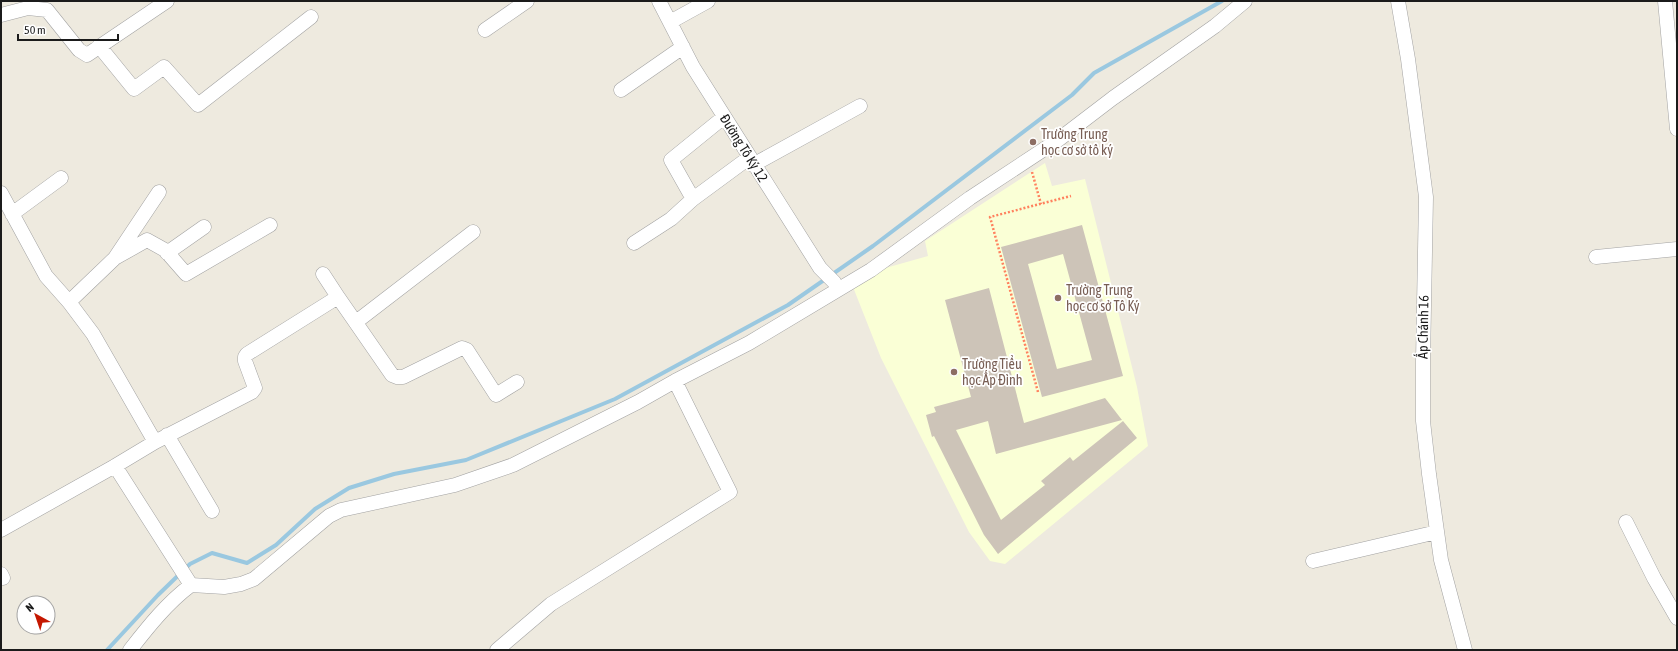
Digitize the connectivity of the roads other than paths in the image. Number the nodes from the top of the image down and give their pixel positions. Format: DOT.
graph roads {
  1 [pos="167,1"];
  2 [pos="527,1"];
  3 [pos="659,1"];
  4 [pos="708,1"];
  5 [pos="1245,1"];
  6 [pos="1398,1"];
  7 [pos="1665,1"];
  8 [pos="1,15"];
  9 [pos="311,17"];
  10 [pos="670,22"];
  11 [pos="485,30"];
  12 [pos="99,46"];
  13 [pos="683,47"];
  14 [pos="621,90"];
  15 [pos="860,106"];
  16 [pos="724,117"];
  17 [pos="1677,129"];
  18 [pos="752,161"];
  19 [pos="61,178"];
  20 [pos="159,192"];
  21 [pos="1,193"];
  22 [pos="693,199"];
  23 [pos="12,214"];
  24 [pos="270,225"];
  25 [pos="204,227"];
  26 [pos="473,232"];
  27 [pos="634,243"];
  28 [pos="1677,249"];
  29 [pos="167,253"];
  30 [pos="1596,256"];
  31 [pos="115,258"];
  32 [pos="323,274"];
  33 [pos="836,285"];
  34 [pos="338,297"];
  35 [pos="69,302"];
  36 [pos="356,322"];
  37 [pos="676,381"];
  38 [pos="517,382"];
  39 [pos="161,438"];
  40 [pos="115,466"];
  41 [pos="212,511"];
  42 [pos="1626,522"];
  43 [pos="1,530"];
  44 [pos="1437,532"];
  45 [pos="1313,561"];
  46 [pos="185,577"];
  47 [pos="1677,618"];
  48 [pos="130,650"];
  49 [pos="497,650"];
  50 [pos="1465,650"];
  1 -- 12 [label="street"];
  2 -- 11 [label="street"];
  3 -- 10 [label="street, Đường Tô Ký 12"];
  4 -- 10 [label="street"];
  5 -- 33 [label="street"];
  6 -- 44 [label="street, Ấp Chánh 16"];
  7 -- 17 [label="street"];
  8 -- 12 [label="street"];
  9 -- 12 [label="street"];
  10 -- 13 [label="street, Đường Tô Ký 12"];
  13 -- 14 [label="street"];
  13 -- 16 [label="street, Đường Tô Ký 12"];
  15 -- 18 [label="street"];
  16 -- 18 [label="street, Đường Tô Ký 12"];
  16 -- 22 [label="street"];
  18 -- 22 [label="street"];
  18 -- 33 [label="street, Đường Tô Ký 12"];
  19 -- 23 [label="street"];
  20 -- 31 [label="street"];
  21 -- 23 [label="street"];
  22 -- 27 [label="street"];
  23 -- 35 [label="street"];
  24 -- 29 [label="street"];
  25 -- 29 [label="street"];
  26 -- 36 [label="street"];
  28 -- 30 [label="street"];
  29 -- 31 [label="street"];
  31 -- 35 [label="street"];
  32 -- 34 [label="street"];
  33 -- 37 [label="street"];
  34 -- 36 [label="street"];
  34 -- 39 [label="street"];
  35 -- 39 [label="street"];
  36 -- 38 [label="street"];
  37 -- 46 [label="street"];
  37 -- 49 [label="street"];
  39 -- 40 [label="street"];
  39 -- 41 [label="street"];
  40 -- 43 [label="street"];
  40 -- 46 [label="street"];
  42 -- 47 [label="street"];
  44 -- 45 [label="street"];
  44 -- 50 [label="street, Ấp Chánh 16"];
  46 -- 48 [label="street"];
}
